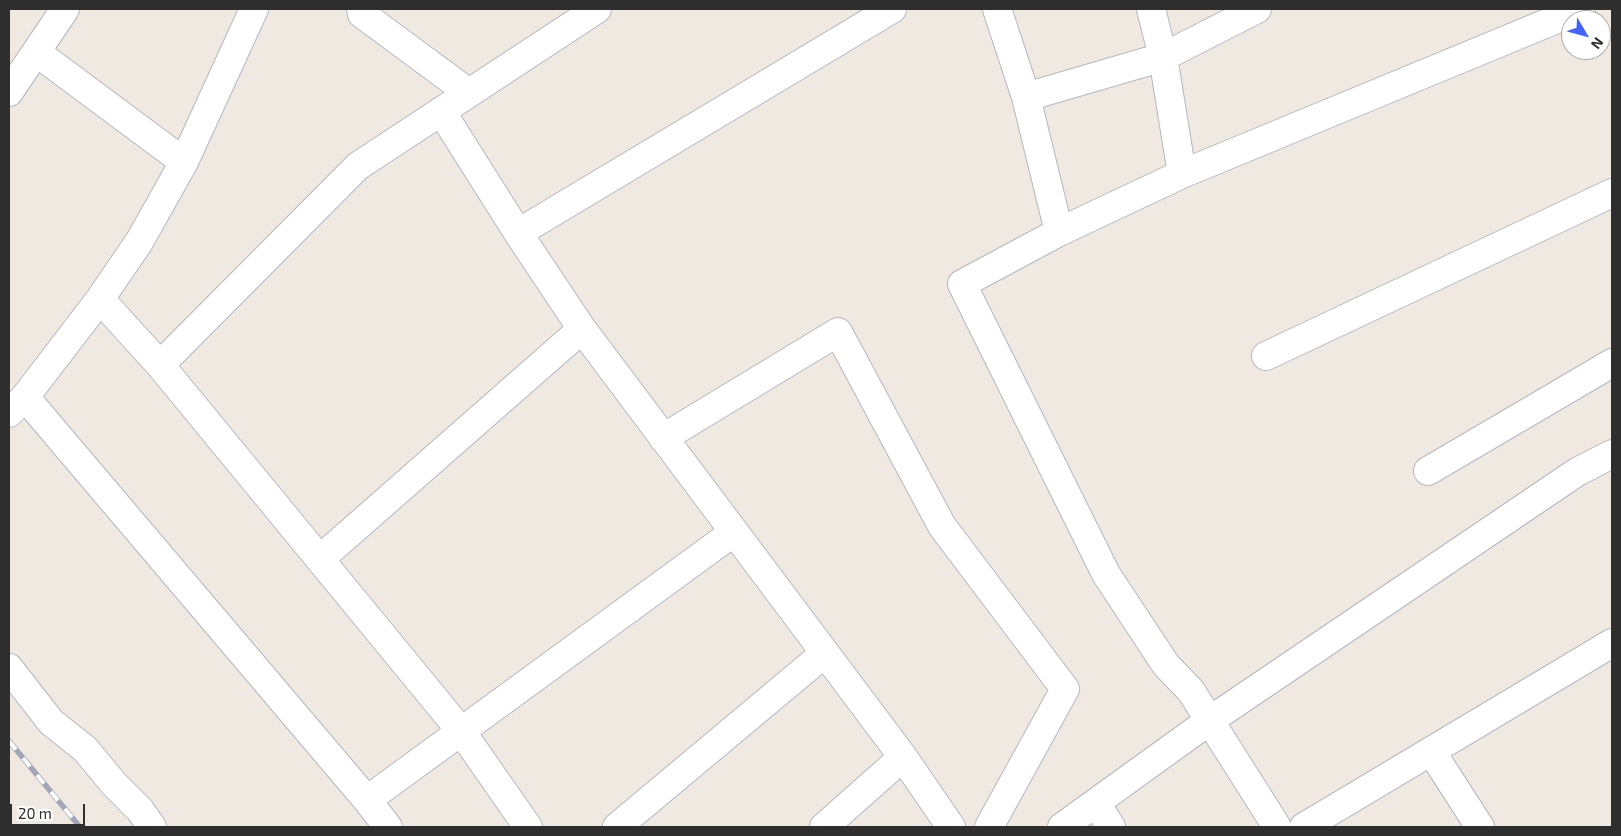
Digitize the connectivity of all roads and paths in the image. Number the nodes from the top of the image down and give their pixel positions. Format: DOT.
graph roads {
  1 [pos="65,9"];
  2 [pos="254,9"];
  3 [pos="361,9"];
  4 [pos="597,9"];
  5 [pos="892,9"];
  6 [pos="997,9"];
  7 [pos="1151,9"];
  8 [pos="1257,9"];
  9 [pos="1581,9"];
  10 [pos="36,52"];
  11 [pos="1163,56"];
  12 [pos="9,92"];
  13 [pos="469,93"];
  14 [pos="1026,97"];
  15 [pos="441,111"];
  16 [pos="184,162"];
  17 [pos="1182,174"];
  18 [pos="1612,194"];
  19 [pos="1059,232"];
  20 [pos="518,233"];
  21 [pos="100,299"];
  22 [pos="582,329"];
  23 [pos="1266,356"];
  24 [pos="1612,363"];
  25 [pos="160,365"];
  26 [pos="17,405"];
  27 [pos="663,438"];
  28 [pos="1612,454"];
  29 [pos="1428,472"];
  30 [pos="734,532"];
  31 [pos="320,559"];
  32 [pos="1612,643"];
  33 [pos="825,653"];
  34 [pos="9,668"];
  35 [pos="1209,721"];
  36 [pos="461,731"];
  37 [pos="1431,752"];
  38 [pos="903,757"];
  39 [pos="367,800"];
  40 [pos="1096,803"];
  41 [pos="152,827"];
  42 [pos="388,827"];
  43 [pos="528,827"];
  44 [pos="617,827"];
  45 [pos="824,827"];
  46 [pos="951,827"];
  47 [pos="989,827"];
  48 [pos="1062,827"];
  49 [pos="1111,827"];
  50 [pos="1277,827"];
  51 [pos="1304,827"];
  52 [pos="1480,827"];
  1 -- 10 [label="street"];
  2 -- 16 [label="street"];
  3 -- 13 [label="street"];
  4 -- 13 [label="street"];
  5 -- 20 [label="street"];
  6 -- 14 [label="street"];
  7 -- 11 [label="street"];
  8 -- 11 [label="street"];
  9 -- 17 [label="street"];
  10 -- 12 [label="street"];
  10 -- 16 [label="street"];
  11 -- 14 [label="street"];
  11 -- 17 [label="street"];
  13 -- 15 [label="street"];
  14 -- 19 [label="street"];
  15 -- 20 [label="street"];
  15 -- 25 [label="street"];
  16 -- 21 [label="street"];
  17 -- 19 [label="street"];
  18 -- 23 [label="street"];
  19 -- 35 [label="street"];
  20 -- 22 [label="street"];
  21 -- 25 [label="street"];
  21 -- 26 [label="street"];
  22 -- 27 [label="street"];
  22 -- 31 [label="street"];
  24 -- 29 [label="street"];
  25 -- 31 [label="street"];
  26 -- 39 [label="street"];
  27 -- 30 [label="street"];
  27 -- 47 [label="street"];
  28 -- 35 [label="street"];
  30 -- 33 [label="street"];
  30 -- 36 [label="street"];
  31 -- 36 [label="street"];
  32 -- 37 [label="street"];
  33 -- 38 [label="street"];
  33 -- 44 [label="street"];
  34 -- 41 [label="street"];
  35 -- 40 [label="street"];
  35 -- 50 [label="street"];
  36 -- 39 [label="street"];
  36 -- 43 [label="street"];
  37 -- 51 [label="street"];
  37 -- 52 [label="street"];
  38 -- 45 [label="street"];
  38 -- 46 [label="street"];
  39 -- 42 [label="street"];
  40 -- 48 [label="street"];
  40 -- 49 [label="street"];
}
